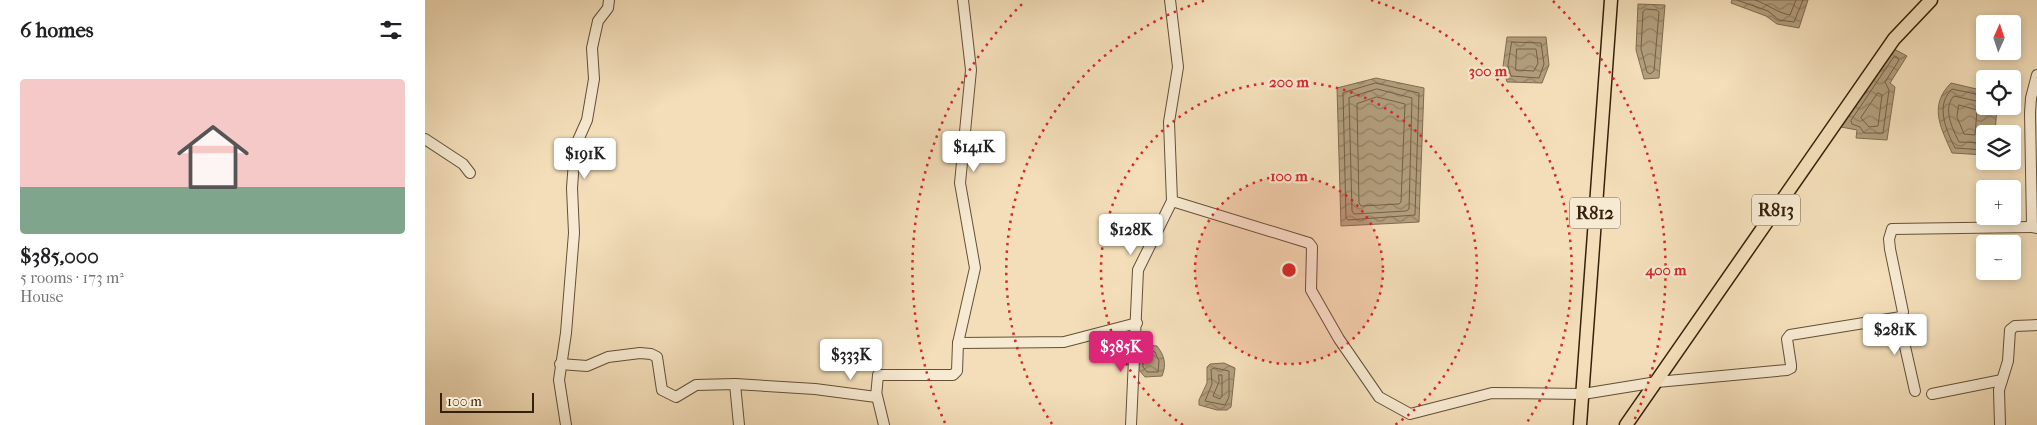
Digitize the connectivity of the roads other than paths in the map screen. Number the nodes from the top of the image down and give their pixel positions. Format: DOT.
graph roads {
  1 [pos="609,0"];
  2 [pos="963,0"];
  3 [pos="1170,0"];
  4 [pos="1611,0"];
  5 [pos="1931,0"];
  6 [pos="2037,75"];
  7 [pos="425,139"];
  8 [pos="470,173"];
  9 [pos="1171,201"];
  10 [pos="2035,227"];
  11 [pos="1901,317"];
  12 [pos="1137,323"];
  13 [pos="2037,325"];
  14 [pos="958,342"];
  15 [pos="560,364"];
  16 [pos="2002,380"];
  17 [pos="1657,382"];
  18 [pos="735,384"];
  19 [pos="1915,391"];
  20 [pos="1583,394"];
  21 [pos="1932,394"];
  22 [pos="877,396"];
  23 [pos="566,425"];
  24 [pos="739,425"];
  25 [pos="884,425"];
  26 [pos="1131,425"];
  27 [pos="1580,425"];
  28 [pos="1626,425"];
  29 [pos="2000,425"];
  1 -- 15 [label="street"];
  2 -- 14 [label="street"];
  3 -- 9 [label="street"];
  4 -- 20 [label="main road, R812"];
  5 -- 17 [label="main road, R813"];
  6 -- 10 [label="street"];
  7 -- 8 [label="street"];
  9 -- 12 [label="street"];
  9 -- 20 [label="street"];
  10 -- 11 [label="street"];
  11 -- 17 [label="street"];
  11 -- 19 [label="street"];
  12 -- 14 [label="street"];
  12 -- 26 [label="street"];
  13 -- 16 [label="street"];
  14 -- 22 [label="street"];
  15 -- 18 [label="street"];
  15 -- 23 [label="street"];
  16 -- 21 [label="street"];
  16 -- 29 [label="street"];
  17 -- 20 [label="street"];
  17 -- 28 [label="main road, R813"];
  18 -- 22 [label="street"];
  18 -- 24 [label="street"];
  20 -- 27 [label="main road, R812"];
  22 -- 25 [label="street"];
}
